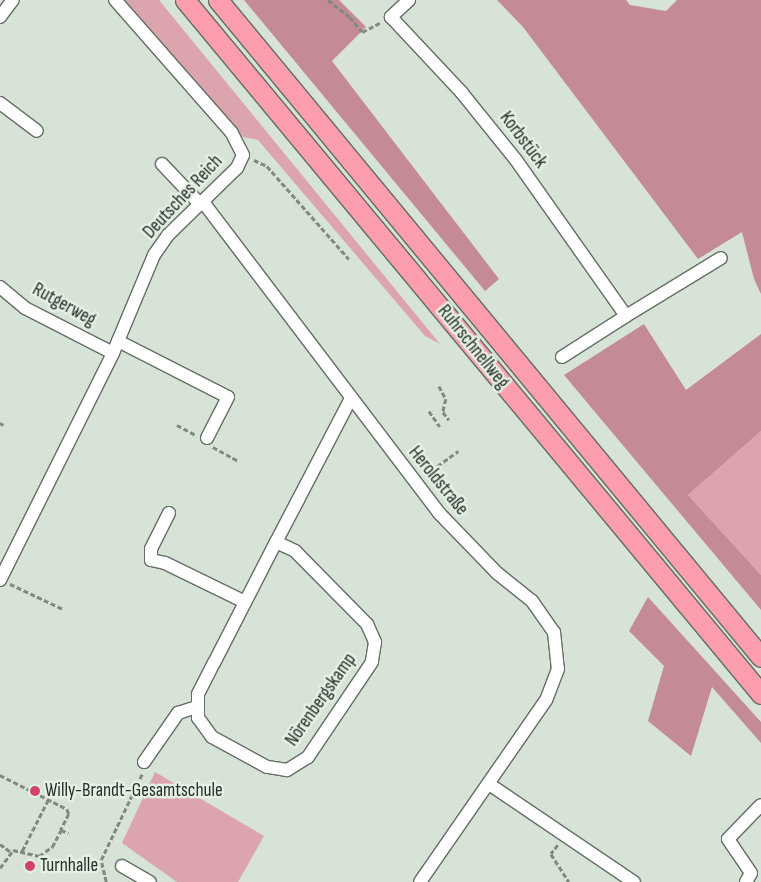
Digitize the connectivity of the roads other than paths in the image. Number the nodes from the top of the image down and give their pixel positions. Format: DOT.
graph roads {
  1 [pos="13,0"];
  2 [pos="115,0"];
  3 [pos="185,0"];
  4 [pos="218,0"];
  5 [pos="409,0"];
  6 [pos="0,17"];
  7 [pos="0,103"];
  8 [pos="37,131"];
  9 [pos="162,164"];
  10 [pos="202,203"];
  11 [pos="721,258"];
  12 [pos="0,287"];
  13 [pos="626,316"];
  14 [pos="116,347"];
  15 [pos="562,357"];
  16 [pos="351,398"];
  17 [pos="207,438"];
  18 [pos="169,513"];
  19 [pos="276,542"];
  20 [pos="0,579"];
  21 [pos="246,602"];
  22 [pos="761,657"];
  23 [pos="761,694"];
  24 [pos="196,707"];
  25 [pos="144,762"];
  26 [pos="489,784"];
  27 [pos="761,805"];
  28 [pos="122,866"];
  29 [pos="146,881"];
  30 [pos="420,882"];
  31 [pos="634,882"];
  32 [pos="746,882"];
  1 -- 6 [label="street"];
  2 -- 10 [label="street, Deutsches Reich"];
  3 -- 23 [label="highway, Ruhrschnellweg"];
  4 -- 22 [label="highway, Ruhrschnellweg"];
  5 -- 13 [label="street, Korbstück"];
  7 -- 8 [label="street"];
  9 -- 10 [label="street, Heroldstraße"];
  10 -- 14 [label="street, Deutsches Reich"];
  10 -- 16 [label="street, Heroldstraße"];
  11 -- 13 [label="street"];
  12 -- 14 [label="street, Rutgerweg"];
  13 -- 15 [label="street"];
  14 -- 17 [label="street"];
  14 -- 20 [label="street, Deutsches Reich"];
  16 -- 19 [label="street"];
  16 -- 26 [label="street, Heroldstraße"];
  18 -- 21 [label="street"];
  19 -- 21 [label="street"];
  19 -- 24 [label="street, Nörenbergskamp"];
  21 -- 24 [label="street"];
  24 -- 25 [label="street"];
  26 -- 30 [label="street, Heroldstraße"];
  26 -- 31 [label="street"];
  27 -- 32 [label="street"];
  28 -- 29 [label="street"];
}
